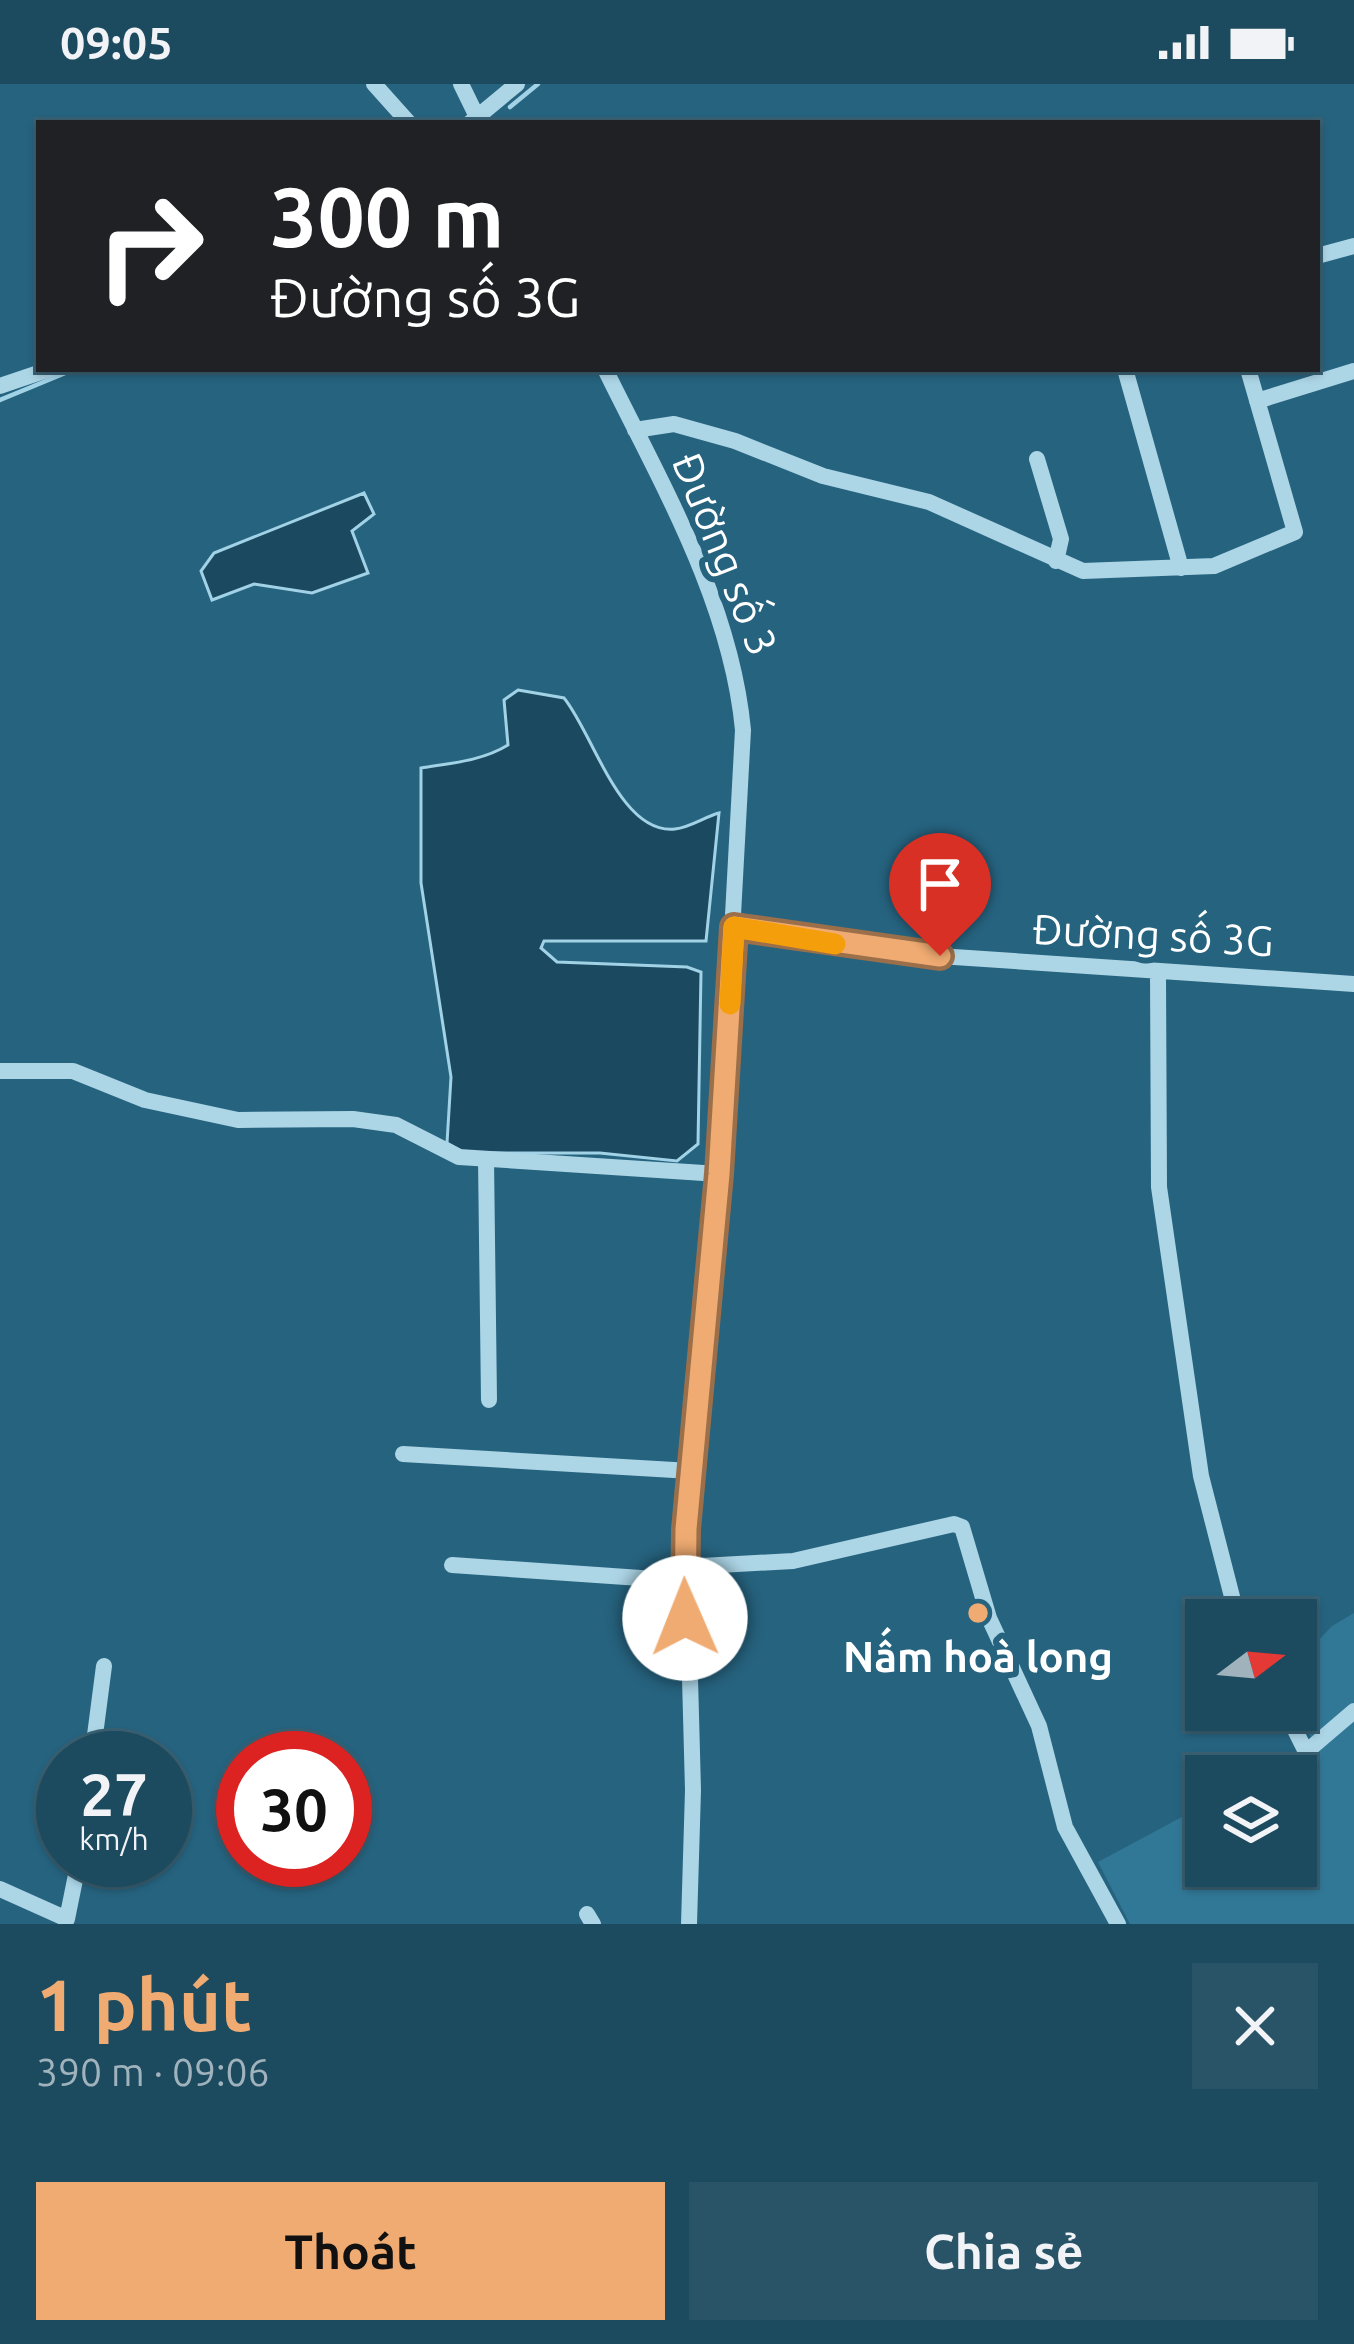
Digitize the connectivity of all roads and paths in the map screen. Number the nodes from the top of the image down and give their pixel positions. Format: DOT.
graph roads {
  1 [pos="374,84"];
  2 [pos="461,84"];
  3 [pos="517,84"];
  4 [pos="406,120"];
  5 [pos="476,120"];
  6 [pos="477,120"];
  7 [pos="1354,246"];
  8 [pos="1320,255"];
  9 [pos="1354,371"];
  10 [pos="41,372"];
  11 [pos="606,372"];
  12 [pos="1126,372"];
  13 [pos="1249,372"];
  14 [pos="0,386"];
  15 [pos="1257,400"];
  16 [pos="635,430"];
  17 [pos="1036,459"];
  18 [pos="1056,561"];
  19 [pos="1181,568"];
  20 [pos="734,927"];
  21 [pos="1158,974"];
  22 [pos="1354,984"];
  23 [pos="0,1071"];
  24 [pos="486,1159"];
  25 [pos="719,1174"];
  26 [pos="489,1400"];
  27 [pos="404,1454"];
  28 [pos="692,1471"];
  29 [pos="452,1565"];
  30 [pos="684,1574"];
  31 [pos="1233,1599"];
  32 [pos="104,1666"];
  33 [pos="1354,1711"];
  34 [pos="96,1731"];
  35 [pos="1296,1731"];
  36 [pos="73,1887"];
  37 [pos="0,1889"];
  38 [pos="689,1924"];
  39 [pos="1118,1924"];
  1 -- 4 [label="street"];
  2 -- 5 [label="street"];
  3 -- 6 [label="street"];
  7 -- 8 [label="street"];
  9 -- 15 [label="street"];
  10 -- 14 [label="street"];
  11 -- 16 [label="street, Đường số 3"];
  12 -- 19 [label="street"];
  13 -- 15 [label="street"];
  15 -- 19 [label="street"];
  16 -- 18 [label="street"];
  16 -- 20 [label="street, Đường số 3"];
  17 -- 18 [label="street"];
  18 -- 19 [label="street"];
  20 -- 21 [label="street, Đường số 3G"];
  20 -- 25 [label="street, Đường số 3"];
  21 -- 22 [label="street, Đường số 3G"];
  21 -- 31 [label="street"];
  23 -- 24 [label="street"];
  24 -- 25 [label="street"];
  24 -- 26 [label="street"];
  25 -- 28 [label="street, Đường số 3"];
  27 -- 28 [label="street"];
  28 -- 30 [label="street, Đường số 3"];
  29 -- 30 [label="street"];
  30 -- 38 [label="street, Đường số 3"];
  30 -- 39 [label="street"];
  32 -- 34 [label="street"];
  33 -- 35 [label="street"];
  36 -- 37 [label="street"];
}
